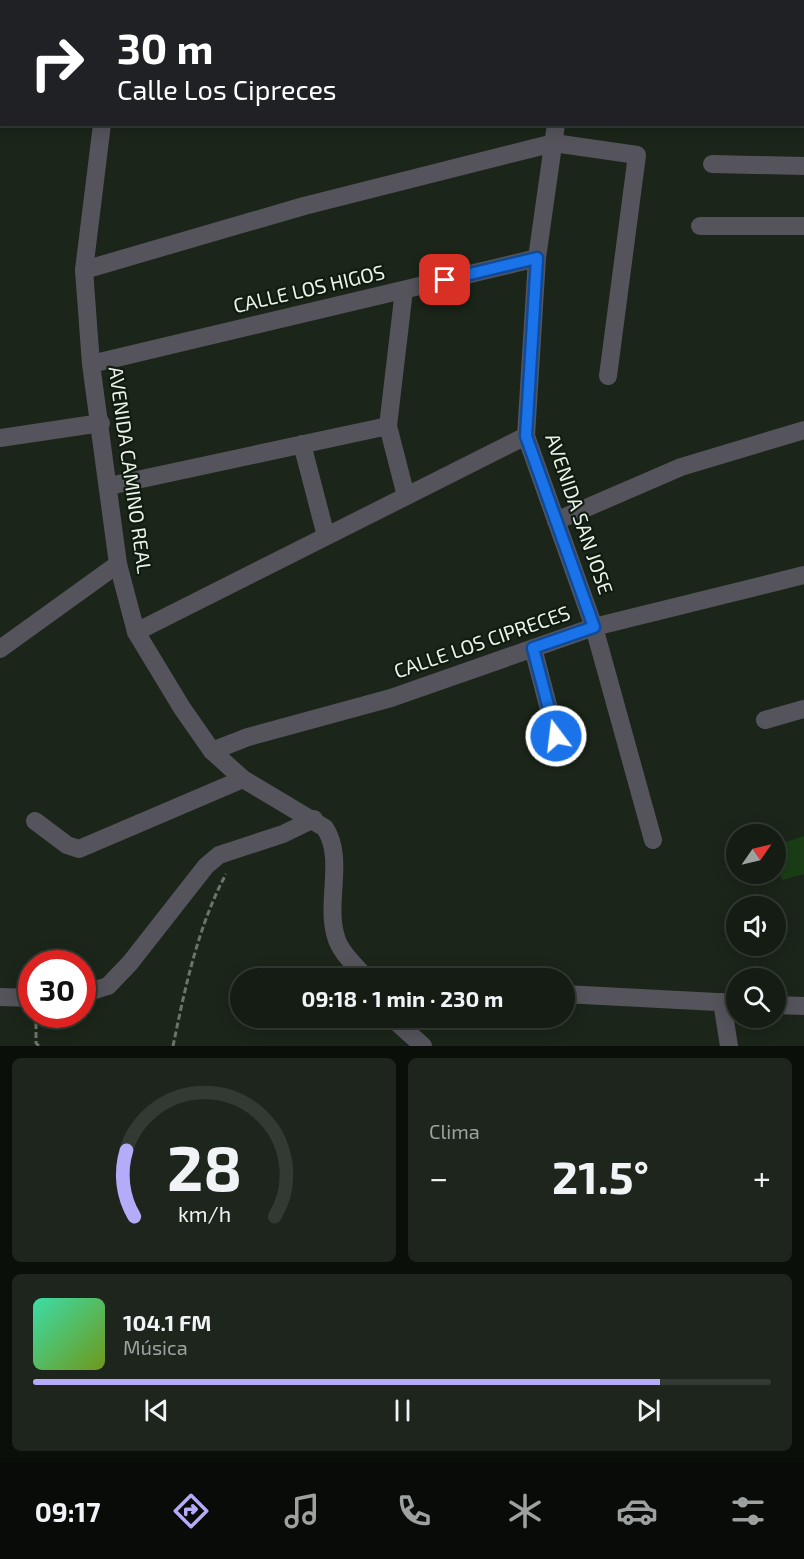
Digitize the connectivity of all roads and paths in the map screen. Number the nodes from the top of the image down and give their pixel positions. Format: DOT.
graph roads {
  1 [pos="102,126"];
  2 [pos="556,126"];
  3 [pos="554,143"];
  4 [pos="712,164"];
  5 [pos="804,166"];
  6 [pos="700,226"];
  7 [pos="804,226"];
  8 [pos="537,258"];
  9 [pos="84,270"];
  10 [pos="405,290"];
  11 [pos="92,364"];
  12 [pos="608,376"];
  13 [pos="101,423"];
  14 [pos="388,426"];
  15 [pos="804,430"];
  16 [pos="526,436"];
  17 [pos="0,438"];
  18 [pos="302,444"];
  19 [pos="109,486"];
  20 [pos="406,496"];
  21 [pos="556,521"];
  22 [pos="326,536"];
  23 [pos="118,564"];
  24 [pos="804,575"];
  25 [pos="594,627"];
  26 [pos="136,632"];
  27 [pos="533,648"];
  28 [pos="0,649"];
  29 [pos="804,709"];
  30 [pos="765,720"];
  31 [pos="556,736"];
  32 [pos="212,751"];
  33 [pos="243,779"];
  34 [pos="314,819"];
  35 [pos="35,821"];
  36 [pos="653,840"];
  37 [pos="240,849"];
  38 [pos="357,968"];
  39 [pos="96,990"];
  40 [pos="575,995"];
  41 [pos="0,997"];
  42 [pos="18,998"];
  43 [pos="726,1002"];
  44 [pos="786,1005"];
  45 [pos="804,1006"];
  46 [pos="36,1028"];
  47 [pos="403,1028"];
  48 [pos="729,1028"];
  49 [pos="39,1046"];
  50 [pos="173,1046"];
  51 [pos="423,1046"];
  52 [pos="729,1046"];
  1 -- 9 [label="street, AVENIDA CAMINO REAL"];
  2 -- 3 [label="street, AVENIDA SAN JOSE"];
  3 -- 8 [label="street, AVENIDA SAN JOSE"];
  3 -- 9 [label="street"];
  3 -- 12 [label="street"];
  4 -- 5 [label="street"];
  6 -- 7 [label="street"];
  8 -- 10 [label="street, CALLE LOS HIGOS"];
  8 -- 16 [label="street, AVENIDA SAN JOSE"];
  9 -- 11 [label="street, AVENIDA CAMINO REAL"];
  10 -- 11 [label="street, CALLE LOS HIGOS"];
  10 -- 14 [label="street"];
  11 -- 13 [label="street, AVENIDA CAMINO REAL"];
  13 -- 17 [label="street"];
  13 -- 19 [label="street, AVENIDA CAMINO REAL"];
  14 -- 18 [label="street"];
  14 -- 20 [label="street"];
  15 -- 21 [label="street"];
  16 -- 20 [label="street"];
  16 -- 21 [label="street, AVENIDA SAN JOSE"];
  18 -- 19 [label="street"];
  18 -- 22 [label="street"];
  19 -- 23 [label="street, AVENIDA CAMINO REAL"];
  20 -- 22 [label="street"];
  21 -- 25 [label="street, AVENIDA SAN JOSE"];
  22 -- 26 [label="street"];
  23 -- 26 [label="street, AVENIDA CAMINO REAL"];
  23 -- 28 [label="street"];
  24 -- 25 [label="street, CALLE LOS CIPRECES"];
  25 -- 27 [label="street, CALLE LOS CIPRECES"];
  25 -- 36 [label="street, AVENIDA SAN JOSE"];
  26 -- 32 [label="street, AVENIDA CAMINO REAL"];
  27 -- 31 [label="street"];
  27 -- 32 [label="street, CALLE LOS CIPRECES"];
  29 -- 30 [label="street"];
  32 -- 33 [label="street, AVENIDA CAMINO REAL"];
  33 -- 34 [label="street, AVENIDA CAMINO REAL"];
  33 -- 35 [label="street"];
  34 -- 37 [label="street"];
  34 -- 38 [label="street"];
  37 -- 39 [label="street"];
  37 -- 50 [label="path"];
  40 -- 43 [label="street"];
  41 -- 42 [label="street"];
  44 -- 45 [label="street"];
  46 -- 49 [label="path"];
  47 -- 51 [label="street"];
  48 -- 52 [label="street"];
}
